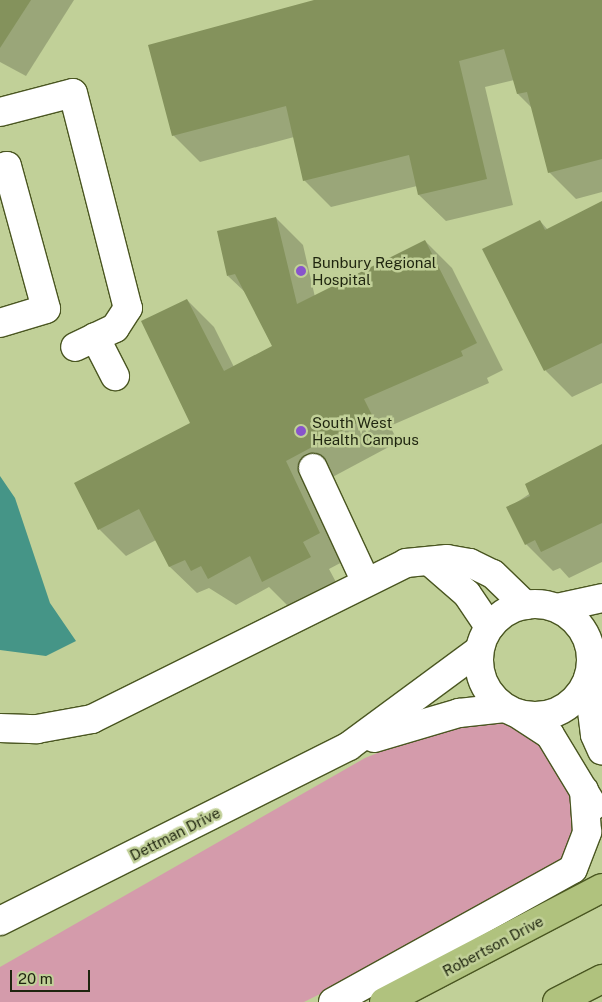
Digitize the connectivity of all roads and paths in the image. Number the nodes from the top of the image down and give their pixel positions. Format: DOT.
graph roads {
  1 [pos="0,112"];
  2 [pos="0,168"];
  3 [pos="0,323"];
  4 [pos="115,376"];
  5 [pos="313,468"];
  6 [pos="429,561"];
  7 [pos="365,580"];
  8 [pos="602,598"];
  9 [pos="525,605"];
  10 [pos="557,608"];
  11 [pos="484,638"];
  12 [pos="594,664"];
  13 [pos="512,711"];
  14 [pos="0,728"];
  15 [pos="349,746"];
  16 [pos="602,751"];
  17 [pos="584,790"];
  18 [pos="602,823"];
  19 [pos="602,888"];
  20 [pos="0,922"];
  21 [pos="597,979"];
  22 [pos="333,1002"];
  23 [pos="384,1002"];
  24 [pos="557,1002"];
  1 -- 4 [label="lane"];
  2 -- 3 [label="lane"];
  5 -- 7 [label="lane"];
  6 -- 7 [label="lane"];
  6 -- 9 [label="lane"];
  6 -- 11 [label="lane"];
  7 -- 14 [label="lane"];
  8 -- 10 [label="lane"];
  9 -- 10 [label="lane"];
  9 -- 11 [label="lane"];
  10 -- 12 [label="lane"];
  11 -- 13 [label="lane"];
  11 -- 15 [label="lane, Dettman Drive"];
  12 -- 13 [label="lane"];
  12 -- 16 [label="lane"];
  13 -- 15 [label="lane, Dettman Drive"];
  13 -- 17 [label="lane"];
  15 -- 20 [label="lane, Dettman Drive"];
  17 -- 18 [label="lane"];
  17 -- 22 [label="lane"];
  19 -- 23 [label="highway, Robertson Drive"];
  21 -- 24 [label="highway"];
}
